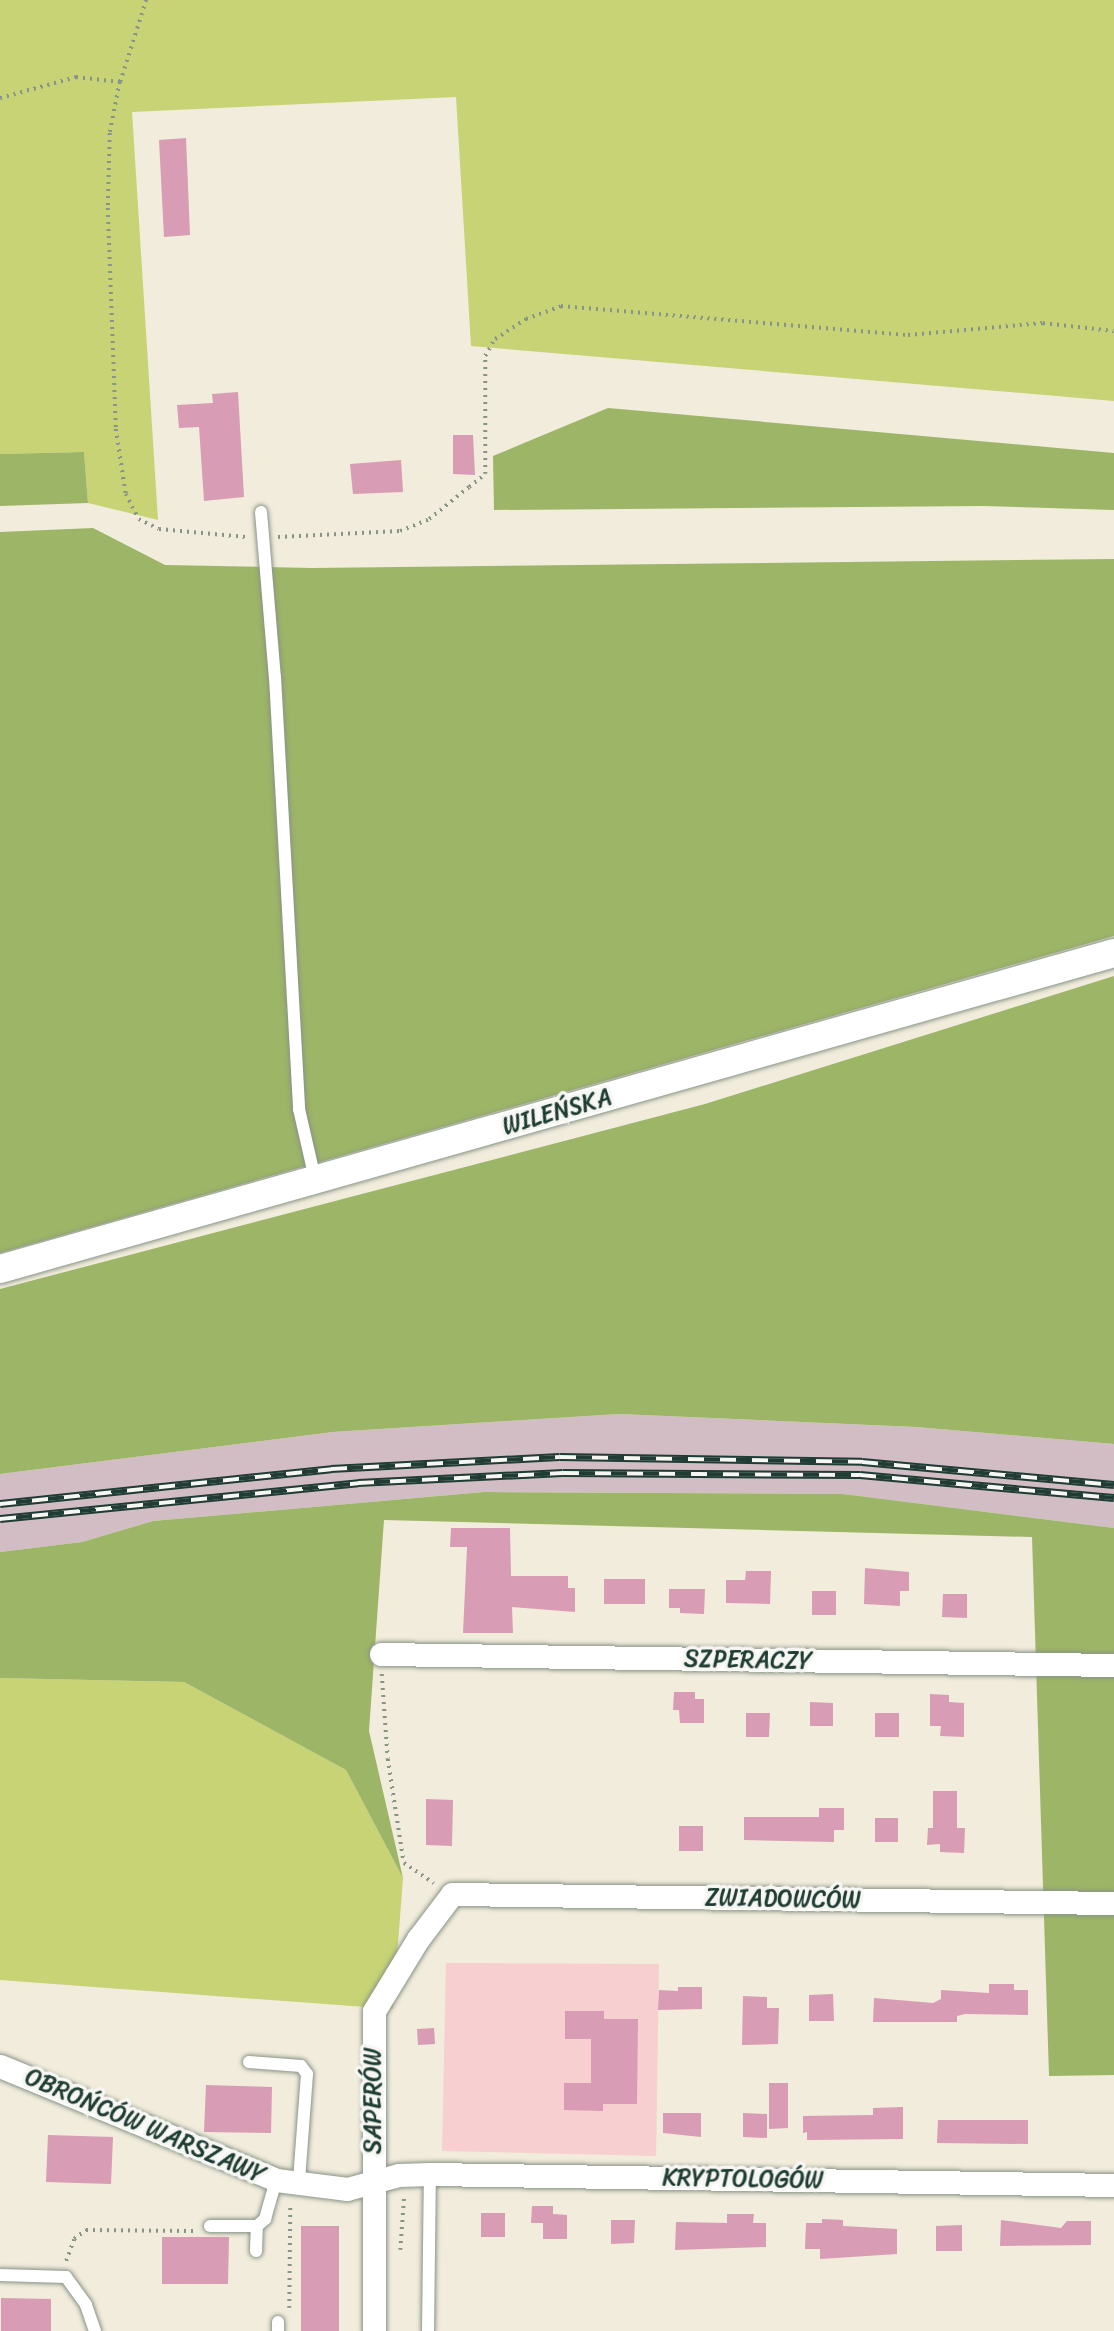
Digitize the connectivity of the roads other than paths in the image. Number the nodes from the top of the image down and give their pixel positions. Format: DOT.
graph roads {
  1 [pos="261,512"];
  2 [pos="1114,953"];
  3 [pos="315,1180"];
  4 [pos="0,1269"];
  5 [pos="381,1654"];
  6 [pos="1114,1665"];
  7 [pos="452,1894"];
  8 [pos="1114,1903"];
  9 [pos="249,2062"];
  10 [pos="0,2066"];
  11 [pos="430,2174"];
  12 [pos="288,2184"];
  13 [pos="373,2185"];
  14 [pos="1114,2185"];
  15 [pos="210,2226"];
  16 [pos="257,2226"];
  17 [pos="256,2251"];
  18 [pos="0,2276"];
  19 [pos="95,2331"];
  20 [pos="374,2331"];
  21 [pos="428,2331"];
  1 -- 3 [label="lane"];
  2 -- 3 [label="street, WILEŃSKA"];
  3 -- 4 [label="street, WILEŃSKA"];
  5 -- 6 [label="street, SZPERACZY"];
  7 -- 8 [label="street, ZWIADOWCÓW"];
  7 -- 13 [label="street, SAPERÓW"];
  9 -- 12 [label="lane"];
  10 -- 12 [label="street, OBROŃCÓW WARSZAWY"];
  11 -- 13 [label="street, KRYPTOLOGÓW"];
  11 -- 14 [label="street, KRYPTOLOGÓW"];
  11 -- 21 [label="lane"];
  12 -- 13 [label="street, OBROŃCÓW WARSZAWY"];
  12 -- 16 [label="lane"];
  13 -- 20 [label="street, SAPERÓW"];
  15 -- 16 [label="lane"];
  16 -- 17 [label="lane"];
  18 -- 19 [label="lane"];
}
